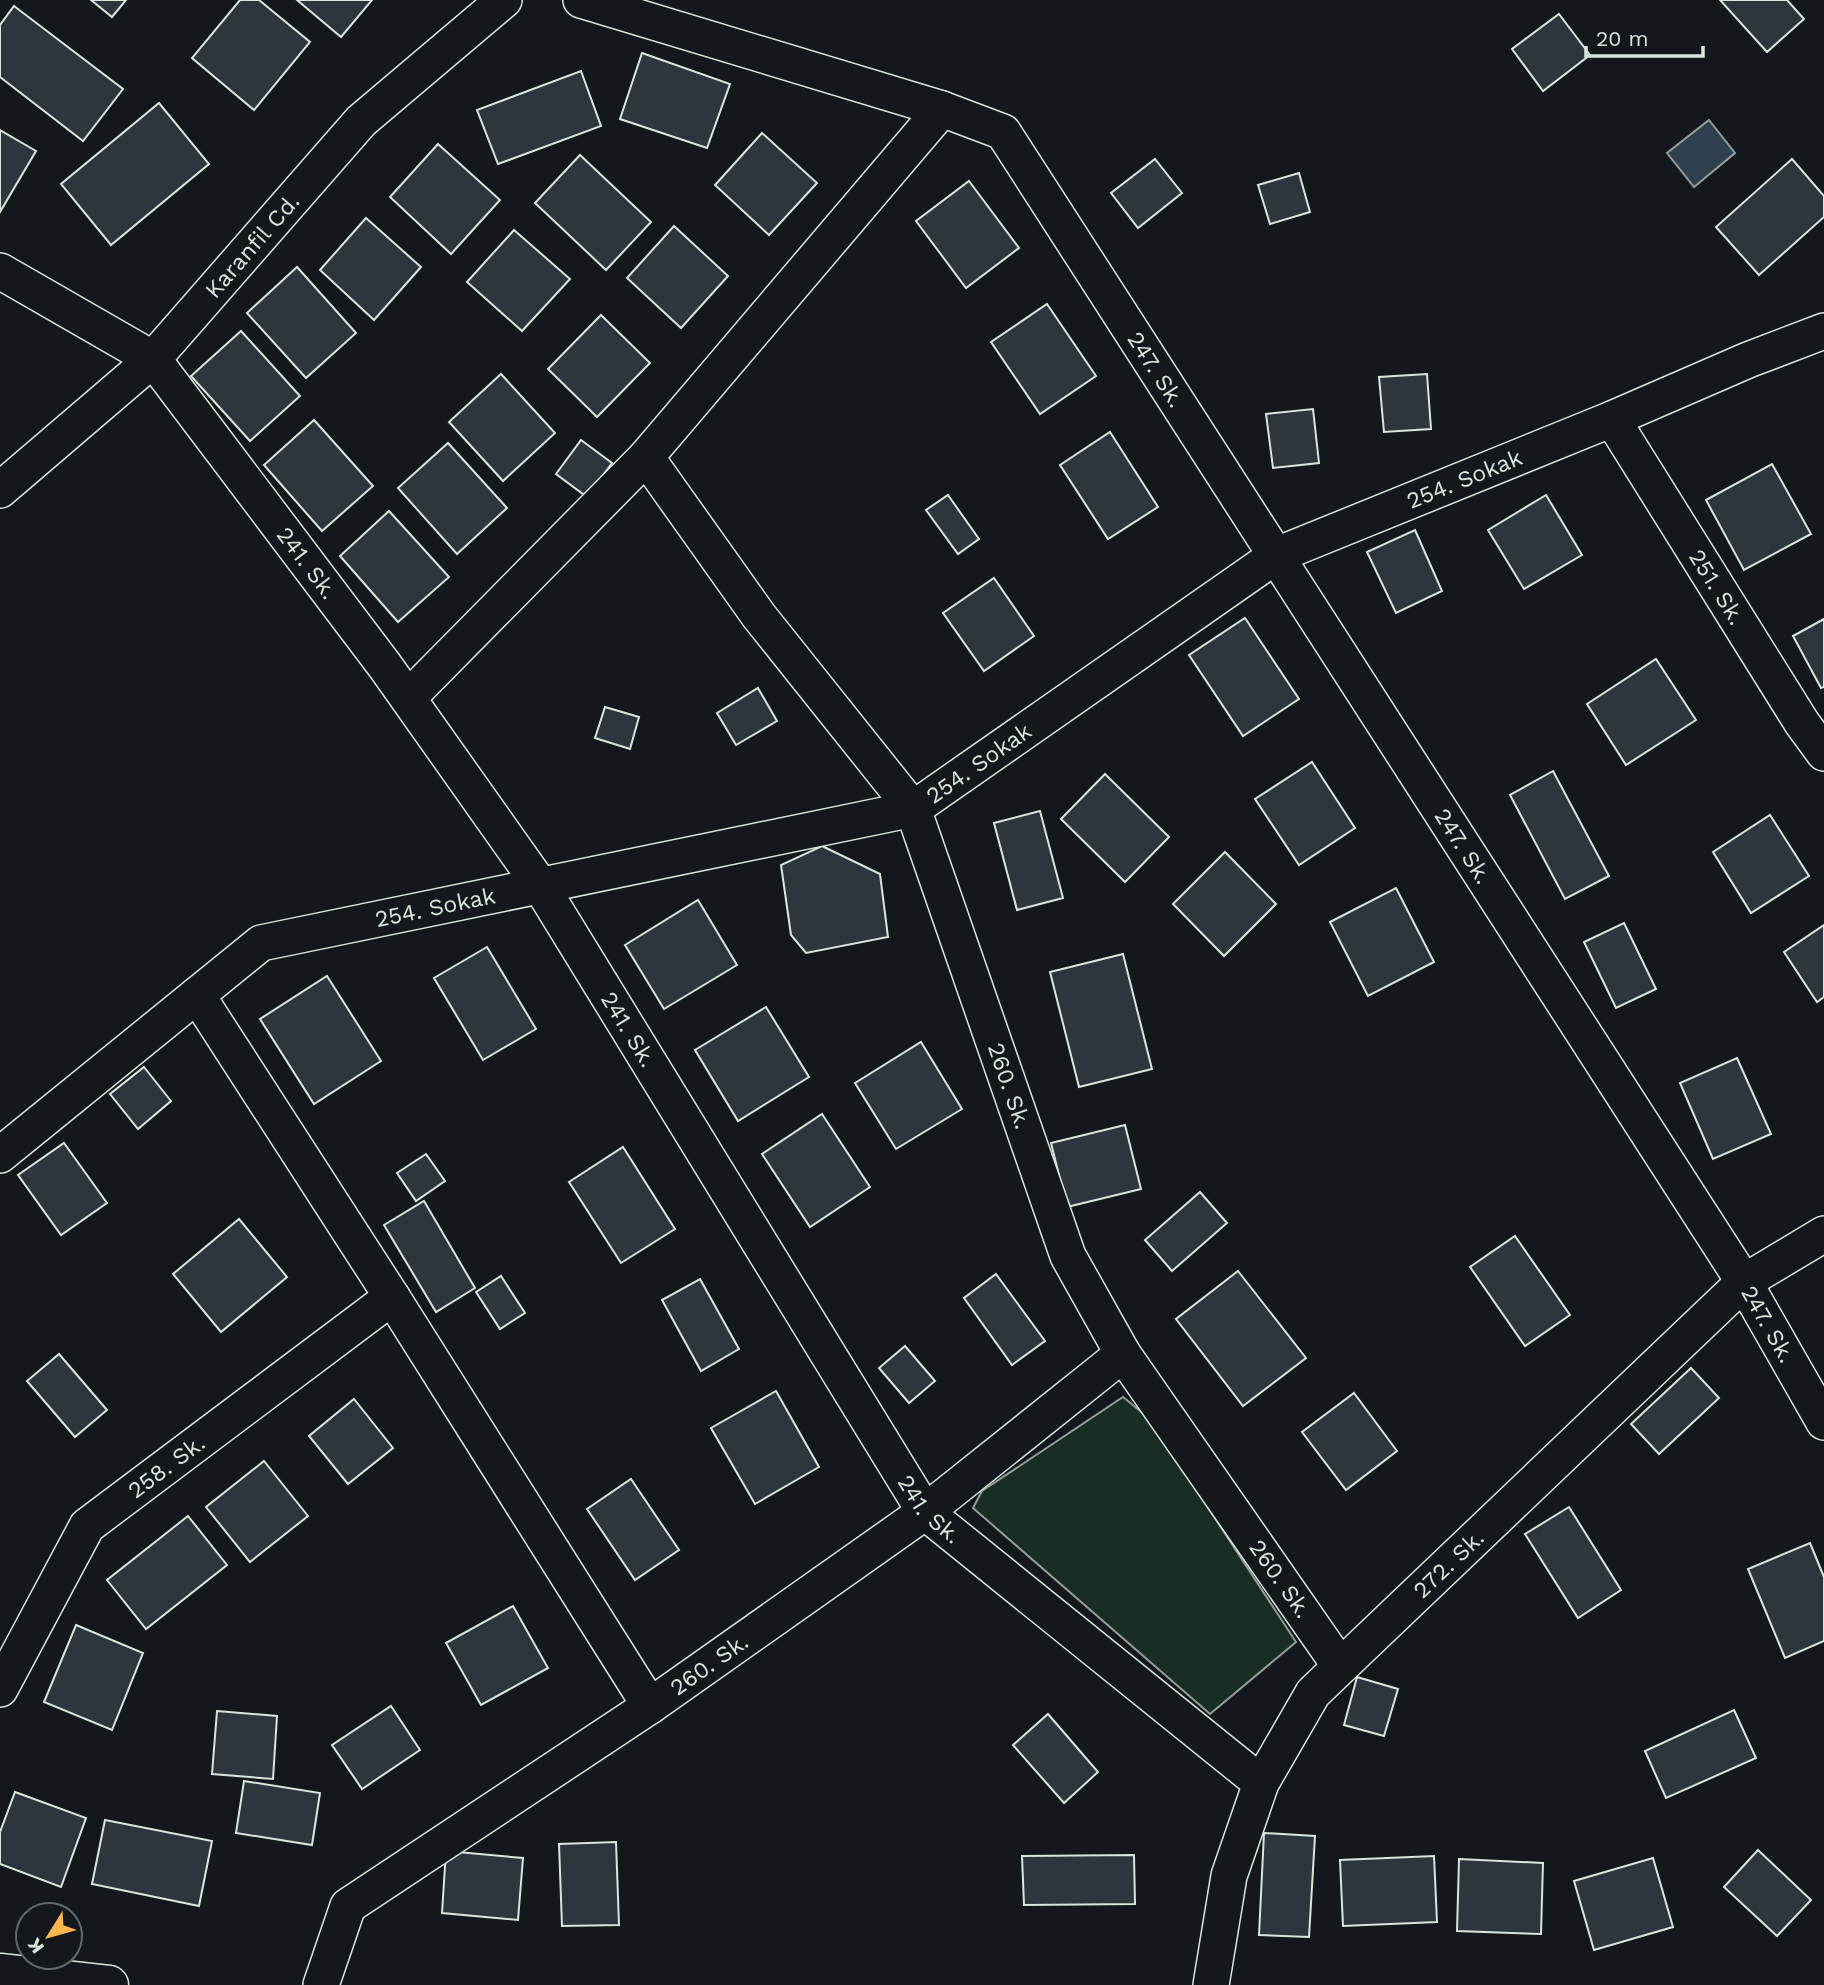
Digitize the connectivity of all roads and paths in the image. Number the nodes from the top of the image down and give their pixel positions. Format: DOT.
graph roads {
  1 [pos="504,0"];
  2 [pos="581,0"];
  3 [pos="942,109"];
  4 [pos="0,271"];
  5 [pos="1824,331"];
  6 [pos="153,359"];
  7 [pos="1612,419"];
  8 [pos="646,457"];
  9 [pos="0,490"];
  10 [pos="1277,555"];
  11 [pos="408,698"];
  12 [pos="1824,753"];
  13 [pos="913,809"];
  14 [pos="541,886"];
  15 [pos="197,995"];
  16 [pos="0,1155"];
  17 [pos="1824,1234"];
  18 [pos="1744,1282"];
  19 [pos="392,1297"];
  20 [pos="1124,1354"];
  21 [pos="1824,1422"];
  22 [pos="925,1512"];
  23 [pos="1340,1666"];
  24 [pos="0,1689"];
  25 [pos="650,1706"];
  26 [pos="1261,1783"];
  27 [pos="0,1973"];
  28 [pos="109,1985"];
  29 [pos="321,1985"];
  30 [pos="1211,1985"];
  1 -- 6 [label="street, Karanfil Cd."];
  2 -- 3 [label="street, 247. Sk."];
  3 -- 8 [label="street"];
  3 -- 10 [label="street, 247. Sk."];
  4 -- 6 [label="street, 241. Sk."];
  5 -- 7 [label="street, 254. Sokak"];
  6 -- 9 [label="street, Karanfil Cd."];
  6 -- 11 [label="street, 241. Sk."];
  7 -- 10 [label="street, 254. Sokak"];
  7 -- 12 [label="street, 251. Sk."];
  8 -- 11 [label="street"];
  8 -- 13 [label="street"];
  10 -- 13 [label="street, 254. Sokak"];
  10 -- 18 [label="street, 247. Sk."];
  11 -- 14 [label="street, 241. Sk."];
  13 -- 14 [label="street, 254. Sokak"];
  13 -- 20 [label="street, 260. Sk."];
  14 -- 15 [label="street, 254. Sokak"];
  14 -- 22 [label="street, 241. Sk."];
  15 -- 16 [label="street, 254. Sokak"];
  15 -- 19 [label="street"];
  17 -- 18 [label="street, 272. Sk."];
  18 -- 21 [label="street, 247. Sk."];
  18 -- 23 [label="street, 272. Sk."];
  19 -- 24 [label="street, 258. Sk."];
  19 -- 25 [label="street"];
  20 -- 22 [label="street, 260. Sk."];
  20 -- 23 [label="street, 260. Sk."];
  22 -- 25 [label="street, 260. Sk."];
  22 -- 26 [label="street, 241. Sk."];
  23 -- 26 [label="street, 272. Sk."];
  25 -- 29 [label="street, 260. Sk."];
  26 -- 30 [label="street, 272. Sk."];
  27 -- 28 [label="street"];
}
